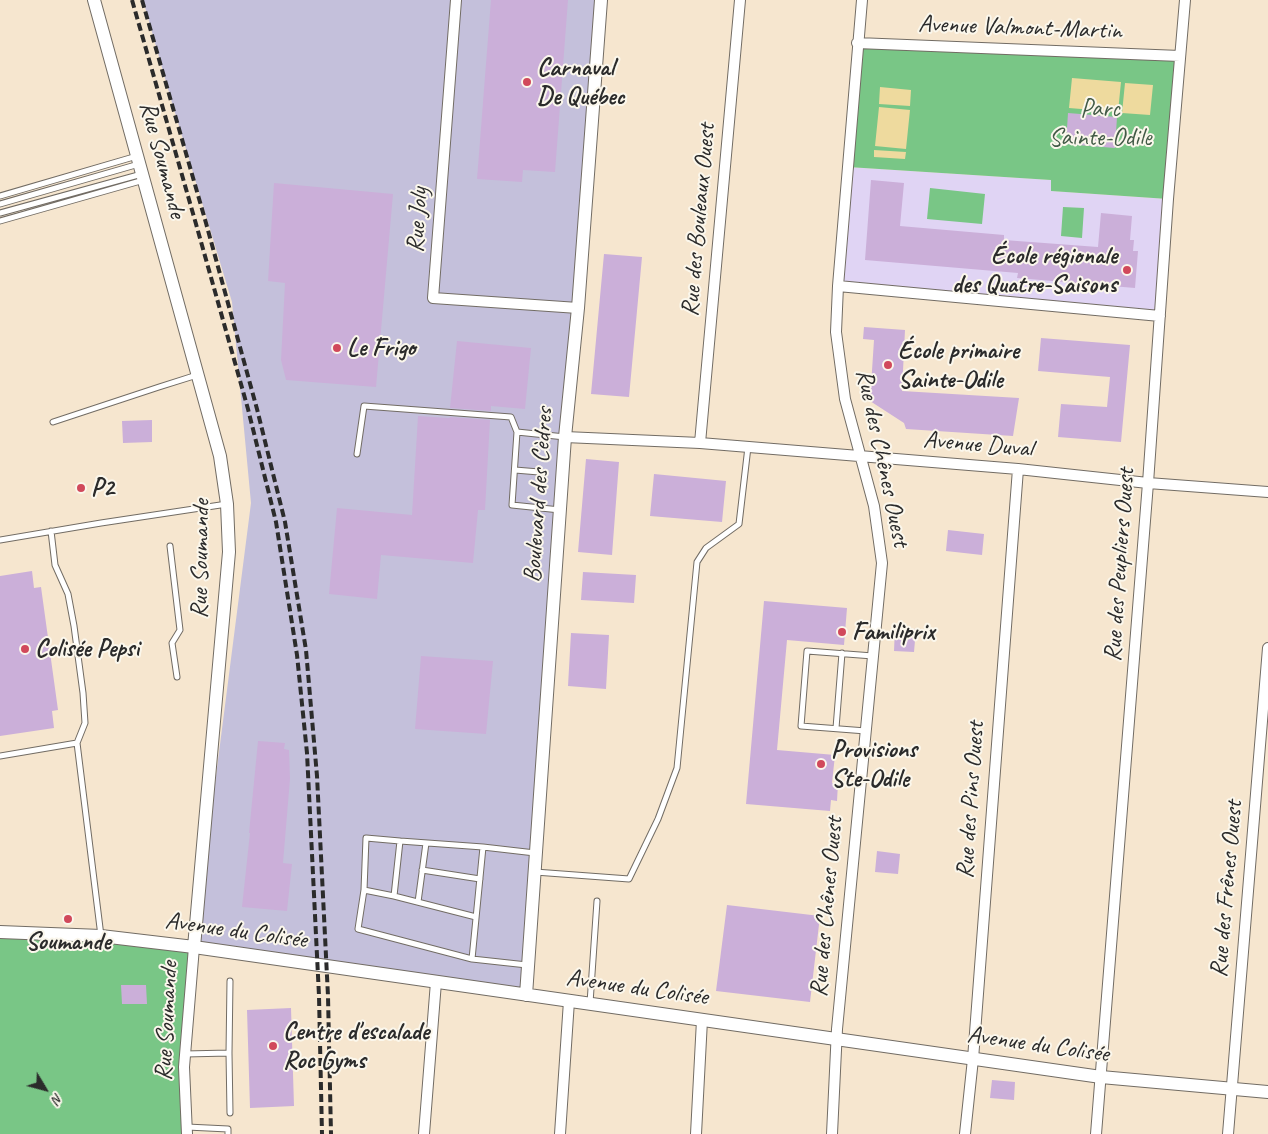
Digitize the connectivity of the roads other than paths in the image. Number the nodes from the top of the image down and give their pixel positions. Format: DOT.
graph roads {
  1 [pos="94,0"];
  2 [pos="456,0"];
  3 [pos="601,0"];
  4 [pos="740,0"];
  5 [pos="862,0"];
  6 [pos="1185,0"];
  7 [pos="857,43"];
  8 [pos="1180,56"];
  9 [pos="141,168"];
  10 [pos="0,196"];
  11 [pos="0,204"];
  12 [pos="0,213"];
  13 [pos="0,221"];
  14 [pos="838,286"];
  15 [pos="578,308"];
  16 [pos="1160,316"];
  17 [pos="198,375"];
  18 [pos="53,422"];
  19 [pos="518,432"];
  20 [pos="565,437"];
  21 [pos="700,443"];
  22 [pos="748,447"];
  23 [pos="357,454"];
  24 [pos="860,456"];
  25 [pos="1018,469"];
  26 [pos="515,470"];
  27 [pos="539,472"];
  28 [pos="1148,483"];
  29 [pos="1268,492"];
  30 [pos="227,504"];
  31 [pos="560,510"];
  32 [pos="51,532"];
  33 [pos="0,540"];
  34 [pos="170,546"];
  35 [pos="1268,648"];
  36 [pos="842,653"];
  37 [pos="873,656"];
  38 [pos="177,678"];
  39 [pos="836,728"];
  40 [pos="866,731"];
  41 [pos="77,742"];
  42 [pos="0,756"];
  43 [pos="400,840"];
  44 [pos="426,843"];
  45 [pos="484,847"];
  46 [pos="535,853"];
  47 [pos="422,870"];
  48 [pos="534,872"];
  49 [pos="480,879"];
  50 [pos="364,890"];
  51 [pos="394,896"];
  52 [pos="597,901"];
  53 [pos="418,902"];
  54 [pos="476,917"];
  55 [pos="0,932"];
  56 [pos="101,936"];
  57 [pos="194,947"];
  58 [pos="472,959"];
  59 [pos="528,965"];
  60 [pos="230,982"];
  61 [pos="436,982"];
  62 [pos="526,995"];
  63 [pos="569,1001"];
  64 [pos="590,1004"];
  65 [pos="702,1020"];
  66 [pos="836,1039"];
  67 [pos="229,1053"];
  68 [pos="185,1054"];
  69 [pos="973,1059"];
  70 [pos="1101,1077"];
  71 [pos="1232,1089"];
  72 [pos="1268,1092"];
  73 [pos="230,1113"];
  74 [pos="187,1131"];
  75 [pos="228,1134"];
  76 [pos="424,1134"];
  77 [pos="560,1134"];
  78 [pos="696,1134"];
  79 [pos="832,1134"];
  80 [pos="965,1134"];
  81 [pos="1096,1134"];
  82 [pos="1228,1134"];
  1 -- 9 [label="street, Rue Soumande"];
  2 -- 15 [label="street, Rue Joly"];
  3 -- 15 [label="street, Boulevard des Cèdres"];
  4 -- 21 [label="street, Rue des Bouleaux Ouest"];
  5 -- 7 [label="street, Rue des Chênes Ouest"];
  6 -- 8 [label="street, Rue des Peupliers Ouest"];
  7 -- 8 [label="street, Avenue Valmont-Martin"];
  7 -- 14 [label="street, Rue des Chênes Ouest"];
  8 -- 16 [label="street, Rue des Peupliers Ouest"];
  9 -- 10 [label="lane"];
  9 -- 11 [label="lane"];
  9 -- 12 [label="lane"];
  9 -- 13 [label="lane"];
  9 -- 17 [label="street, Rue Soumande"];
  14 -- 16 [label="street"];
  14 -- 24 [label="street, Rue des Chênes Ouest"];
  15 -- 20 [label="street, Boulevard des Cèdres"];
  16 -- 28 [label="street, Rue des Peupliers Ouest"];
  17 -- 18 [label="lane"];
  17 -- 30 [label="street, Rue Soumande"];
  19 -- 20 [label="lane"];
  19 -- 23 [label="lane"];
  19 -- 26 [label="lane"];
  20 -- 21 [label="street, Avenue Duval"];
  20 -- 31 [label="street, Boulevard des Cèdres"];
  21 -- 22 [label="street, Avenue Duval"];
  22 -- 24 [label="street, Avenue Duval"];
  22 -- 48 [label="lane"];
  24 -- 25 [label="street, Avenue Duval"];
  24 -- 37 [label="street, Rue des Chênes Ouest"];
  25 -- 28 [label="street, Avenue Duval"];
  25 -- 69 [label="street, Rue des Pins Ouest"];
  26 -- 27 [label="lane"];
  26 -- 31 [label="lane"];
  28 -- 29 [label="street, Avenue Duval"];
  28 -- 70 [label="street, Rue des Peupliers Ouest"];
  30 -- 32 [label="lane"];
  30 -- 57 [label="street, Rue Soumande"];
  31 -- 46 [label="street, Boulevard des Cèdres"];
  32 -- 33 [label="lane"];
  32 -- 41 [label="lane"];
  34 -- 38 [label="lane"];
  35 -- 71 [label="street, Rue des Frênes Ouest"];
  36 -- 37 [label="lane"];
  36 -- 39 [label="lane"];
  36 -- 39 [label="lane"];
  37 -- 40 [label="street, Rue des Chênes Ouest"];
  39 -- 40 [label="lane"];
  40 -- 66 [label="street, Rue des Chênes Ouest"];
  41 -- 42 [label="lane"];
  41 -- 56 [label="lane"];
  43 -- 44 [label="lane"];
  43 -- 50 [label="lane"];
  43 -- 51 [label="lane"];
  44 -- 45 [label="lane"];
  44 -- 47 [label="lane"];
  45 -- 46 [label="lane"];
  45 -- 49 [label="lane"];
  46 -- 48 [label="street, Boulevard des Cèdres"];
  47 -- 49 [label="lane"];
  47 -- 53 [label="lane"];
  48 -- 59 [label="street, Boulevard des Cèdres"];
  49 -- 54 [label="lane"];
  50 -- 51 [label="lane"];
  50 -- 58 [label="lane"];
  51 -- 53 [label="lane"];
  52 -- 64 [label="lane"];
  53 -- 54 [label="lane"];
  54 -- 58 [label="lane"];
  55 -- 56 [label="street, Avenue du Colisée"];
  56 -- 57 [label="street, Avenue du Colisée"];
  57 -- 61 [label="street, Avenue du Colisée"];
  57 -- 68 [label="street, Rue Soumande"];
  58 -- 59 [label="lane"];
  59 -- 62 [label="street, Boulevard des Cèdres"];
  60 -- 67 [label="lane"];
  61 -- 62 [label="street, Avenue du Colisée"];
  61 -- 76 [label="street"];
  62 -- 63 [label="street, Avenue du Colisée"];
  63 -- 64 [label="street, Avenue du Colisée"];
  63 -- 77 [label="street"];
  64 -- 65 [label="street, Avenue du Colisée"];
  65 -- 66 [label="street, Avenue du Colisée"];
  65 -- 78 [label="street"];
  66 -- 69 [label="street, Avenue du Colisée"];
  66 -- 79 [label="street, Rue des Chênes Ouest"];
  67 -- 68 [label="lane"];
  67 -- 73 [label="lane"];
  68 -- 74 [label="street, Rue Soumande"];
  69 -- 70 [label="street, Avenue du Colisée"];
  69 -- 80 [label="street, Rue des Pins Ouest"];
  70 -- 71 [label="street, Avenue du Colisée"];
  70 -- 81 [label="street, Rue des Peupliers Ouest"];
  71 -- 72 [label="street, Avenue du Colisée"];
  71 -- 82 [label="street, Rue des Frênes Ouest"];
  74 -- 75 [label="lane"];
}
